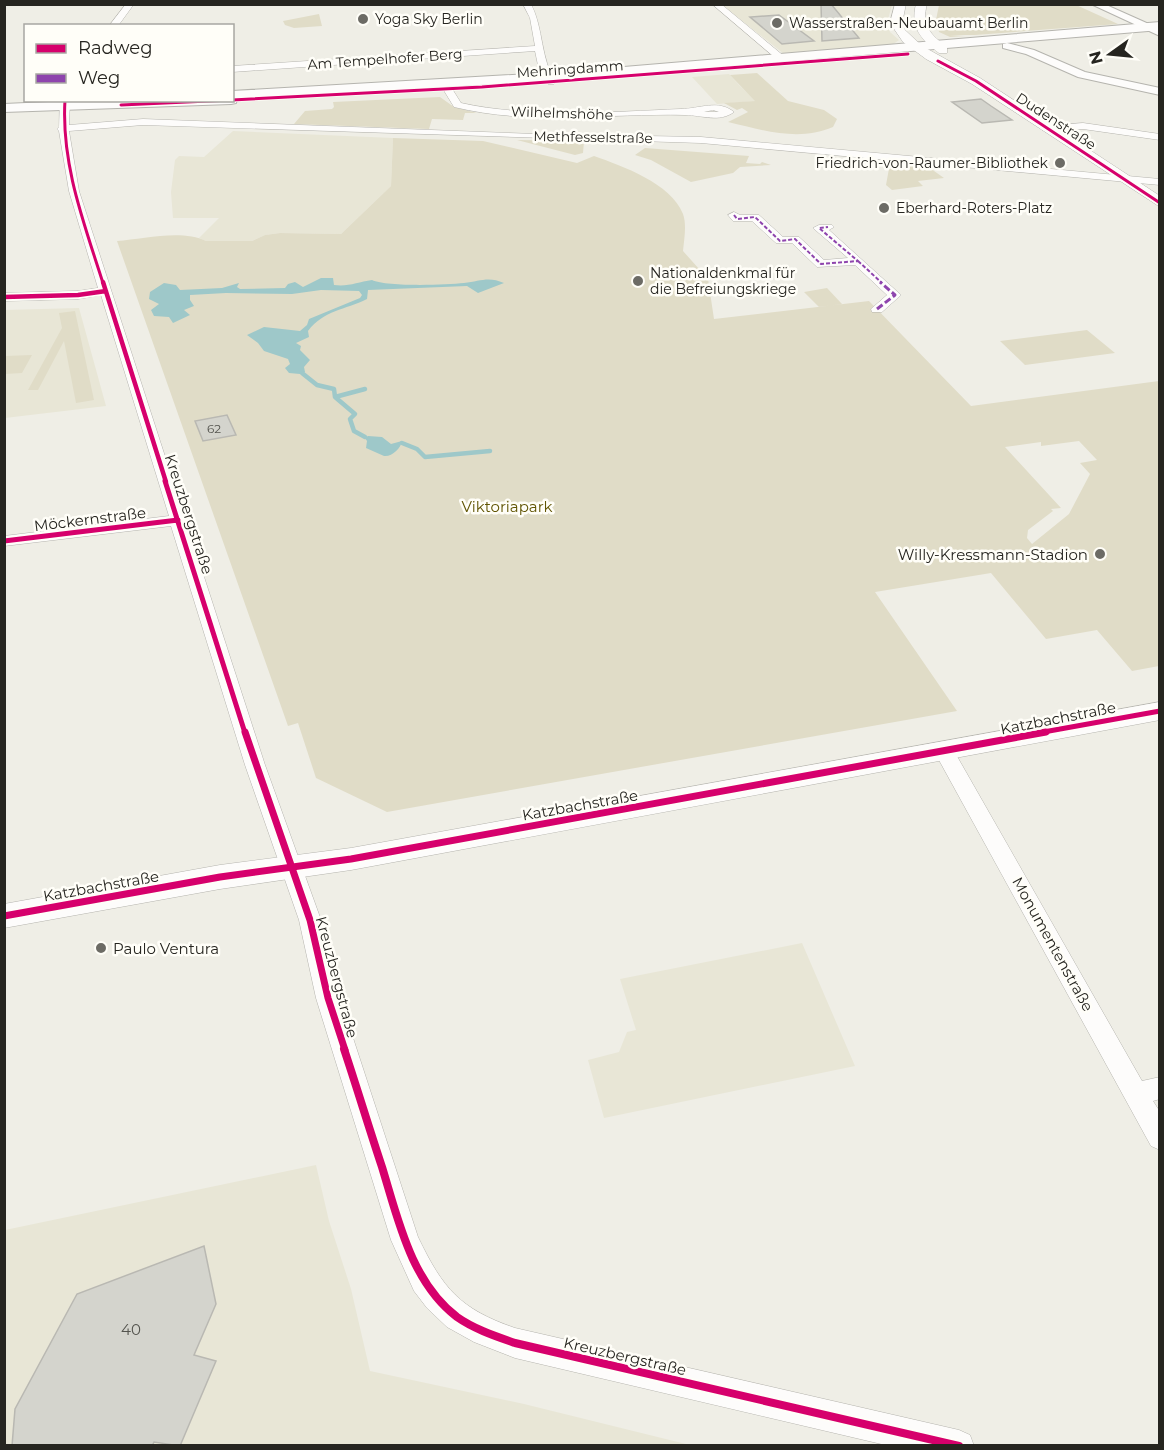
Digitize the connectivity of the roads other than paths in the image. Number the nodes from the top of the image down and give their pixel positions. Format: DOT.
graph roads {
  1 [pos="130,4"];
  2 [pos="527,4"];
  3 [pos="716,4"];
  4 [pos="901,4"];
  5 [pos="922,4"];
  6 [pos="1095,4"];
  7 [pos="1146,21"];
  8 [pos="115,24"];
  9 [pos="1159,28"];
  10 [pos="1034,40"];
  11 [pos="1008,46"];
  12 [pos="538,48"];
  13 [pos="931,49"];
  14 [pos="785,61"];
  15 [pos="234,69"];
  16 [pos="1104,73"];
  17 [pos="1088,77"];
  18 [pos="549,80"];
  19 [pos="976,81"];
  20 [pos="448,89"];
  21 [pos="1160,90"];
  22 [pos="234,95"];
  23 [pos="24,100"];
  24 [pos="234,100"];
  25 [pos="4,101"];
  26 [pos="148,102"];
  27 [pos="65,104"];
  28 [pos="4,108"];
  29 [pos="686,112"];
  30 [pos="63,129"];
  31 [pos="1046,129"];
  32 [pos="1160,137"];
  33 [pos="1121,178"];
  34 [pos="1160,182"];
  35 [pos="1160,203"];
  36 [pos="734,215"];
  37 [pos="828,227"];
  38 [pos="858,261"];
  39 [pos="106,291"];
  40 [pos="4,297"];
  41 [pos="877,309"];
  42 [pos="178,520"];
  43 [pos="4,541"];
  44 [pos="1160,711"];
  45 [pos="944,751"];
  46 [pos="290,867"];
  47 [pos="4,916"];
  48 [pos="1160,1088"];
  49 [pos="1135,1094"];
  50 [pos="1160,1138"];
  51 [pos="959,1446"];
  1 -- 8 [label="street"];
  2 -- 12 [label="street"];
  3 -- 14 [label="street"];
  4 -- 13 [label="main road"];
  5 -- 13 [label="main road"];
  6 -- 7 [label="street"];
  7 -- 9 [label="main road"];
  7 -- 10 [label="main road"];
  9 -- 10 [label="main road"];
  10 -- 11 [label="main road"];
  10 -- 13 [label="main road"];
  10 -- 16 [label="street"];
  11 -- 13 [label="main road"];
  11 -- 17 [label="street"];
  12 -- 15 [label="street, Am Tempelhofer Berg"];
  12 -- 18 [label="street"];
  13 -- 14 [label="main road, Mehringdamm"];
  13 -- 19 [label="main road, Dudenstraße"];
  13 -- 19 [label="main road, Dudenstraße"];
  14 -- 18 [label="main road, Mehringdamm"];
  16 -- 17 [label="street"];
  16 -- 21 [label="street"];
  17 -- 21 [label="street"];
  18 -- 20 [label="main road, Mehringdamm"];
  18 -- 22 [label="main road, Mehringdamm"];
  19 -- 31 [label="main road, Dudenstraße"];
  20 -- 24 [label="main road, Mehringdamm"];
  20 -- 29 [label="street, Wilhelmshöhe"];
  23 -- 25 [label="main road"];
  26 -- 27 [label="main road, Mehringdamm"];
  27 -- 28 [label="main road, Mehringdamm"];
  27 -- 30 [label="street, Kreuzbergstraße"];
  30 -- 33 [label="street, Methfesselstraße"];
  30 -- 39 [label="street, Kreuzbergstraße"];
  31 -- 32 [label="street"];
  31 -- 33 [label="main road, Dudenstraße"];
  33 -- 34 [label="street, Methfesselstraße"];
  33 -- 35 [label="main road, Dudenstraße"];
  36 -- 38 [label="street"];
  37 -- 38 [label="street"];
  38 -- 41 [label="street"];
  39 -- 40 [label="street"];
  39 -- 42 [label="street, Kreuzbergstraße"];
  42 -- 43 [label="street, Möckernstraße"];
  42 -- 46 [label="street, Kreuzbergstraße"];
  44 -- 45 [label="main road, Katzbachstraße"];
  45 -- 46 [label="main road, Katzbachstraße"];
  45 -- 49 [label="street, Monumentenstraße"];
  46 -- 47 [label="main road, Katzbachstraße"];
  46 -- 51 [label="street, Kreuzbergstraße"];
  48 -- 49 [label="street"];
  49 -- 50 [label="street, Monumentenstraße"];
}
